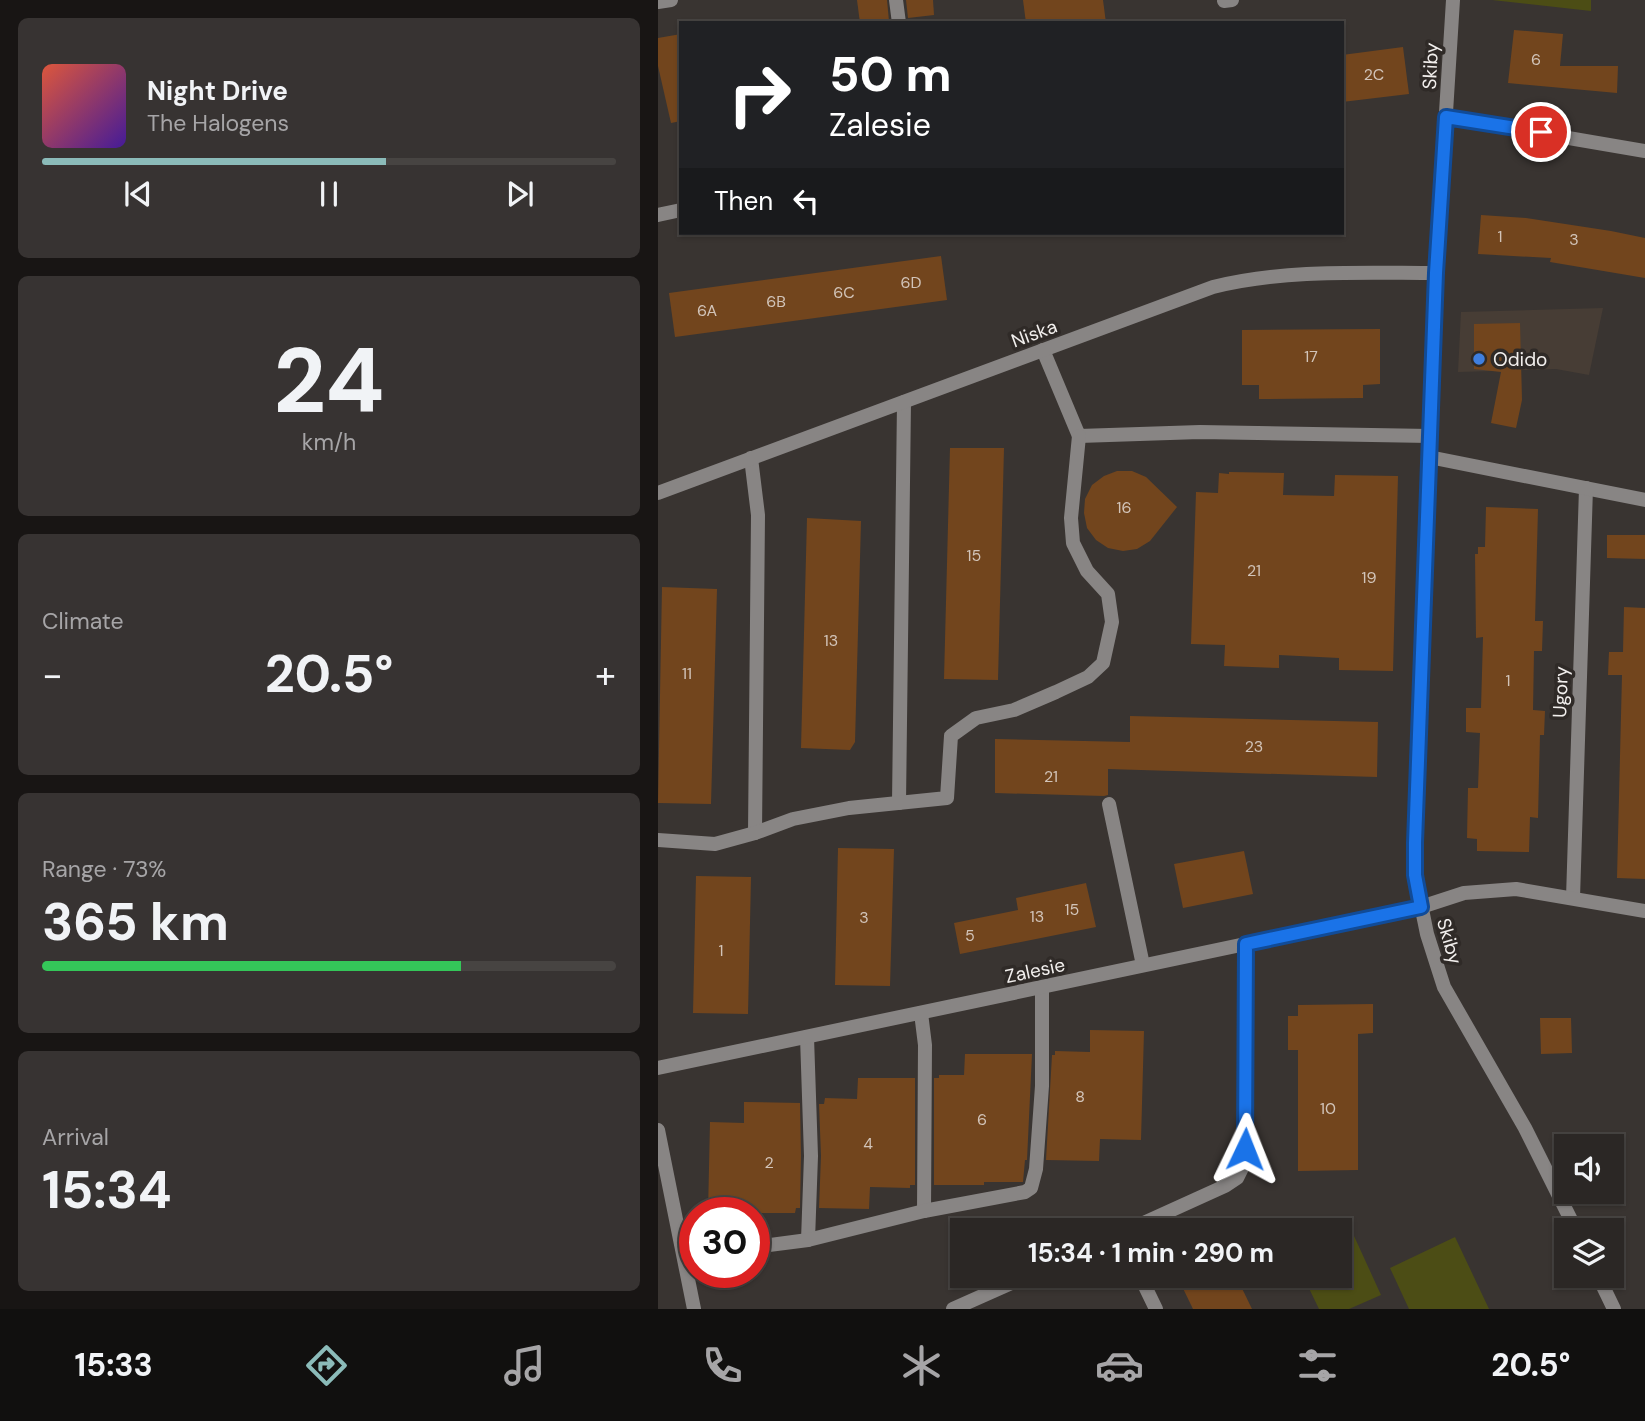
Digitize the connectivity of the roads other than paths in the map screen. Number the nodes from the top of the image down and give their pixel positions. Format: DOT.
graph roads {
  1 [pos="671,0"];
  2 [pos="896,0"];
  3 [pos="1453,0"];
  4 [pos="658,2"];
  5 [pos="899,21"];
  6 [pos="1446,117"];
  7 [pos="1645,151"];
  8 [pos="679,210"];
  9 [pos="658,215"];
  10 [pos="1436,273"];
  11 [pos="1043,350"];
  12 [pos="904,401"];
  13 [pos="1079,436"];
  14 [pos="1430,436"];
  15 [pos="1429,457"];
  16 [pos="751,458"];
  17 [pos="1586,488"];
  18 [pos="658,493"];
  19 [pos="1645,500"];
  20 [pos="899,803"];
  21 [pos="1109,804"];
  22 [pos="755,833"];
  23 [pos="658,840"];
  24 [pos="1573,898"];
  25 [pos="1421,907"];
  26 [pos="1645,911"];
  27 [pos="1246,944"];
  28 [pos="1143,965"];
  29 [pos="1042,988"];
  30 [pos="921,1013"];
  31 [pos="807,1037"];
  32 [pos="658,1068"];
  33 [pos="658,1130"];
  34 [pos="924,1211"];
  35 [pos="679,1218"];
  36 [pos="1154,1218"];
  37 [pos="1570,1218"];
  38 [pos="807,1240"];
  39 [pos="770,1245"];
  40 [pos="692,1288"];
  41 [pos="1000,1288"];
  42 [pos="1146,1288"];
  43 [pos="1604,1288"];
  44 [pos="694,1309"];
  45 [pos="953,1309"];
  46 [pos="1156,1309"];
  47 [pos="1615,1309"];
  1 -- 4 [label="street"];
  2 -- 5 [label="street"];
  3 -- 6 [label="street, Skiby"];
  6 -- 7 [label="street"];
  6 -- 10 [label="street, Skiby"];
  8 -- 9 [label="street"];
  10 -- 11 [label="street, Niska"];
  10 -- 14 [label="street, Skiby"];
  11 -- 12 [label="street, Niska"];
  11 -- 13 [label="street"];
  12 -- 16 [label="street, Niska"];
  12 -- 20 [label="street"];
  13 -- 14 [label="street"];
  13 -- 20 [label="street"];
  14 -- 15 [label="street, Skiby"];
  15 -- 17 [label="street"];
  15 -- 25 [label="street, Skiby"];
  16 -- 18 [label="street, Niska"];
  16 -- 22 [label="street"];
  17 -- 19 [label="street"];
  17 -- 24 [label="street, Ugory"];
  20 -- 22 [label="street"];
  21 -- 28 [label="street"];
  22 -- 23 [label="street"];
  24 -- 25 [label="street"];
  24 -- 26 [label="street"];
  25 -- 27 [label="street, Zalesie"];
  25 -- 37 [label="street, Skiby"];
  27 -- 28 [label="street, Zalesie"];
  27 -- 36 [label="street"];
  28 -- 29 [label="street, Zalesie"];
  29 -- 30 [label="street, Zalesie"];
  29 -- 34 [label="street"];
  30 -- 31 [label="street, Zalesie"];
  30 -- 34 [label="street"];
  31 -- 32 [label="street, Zalesie"];
  31 -- 38 [label="street"];
  33 -- 35 [label="street"];
  34 -- 38 [label="street"];
  38 -- 39 [label="street"];
  40 -- 44 [label="street"];
  41 -- 45 [label="street"];
  42 -- 46 [label="street"];
  43 -- 47 [label="street"];
}
